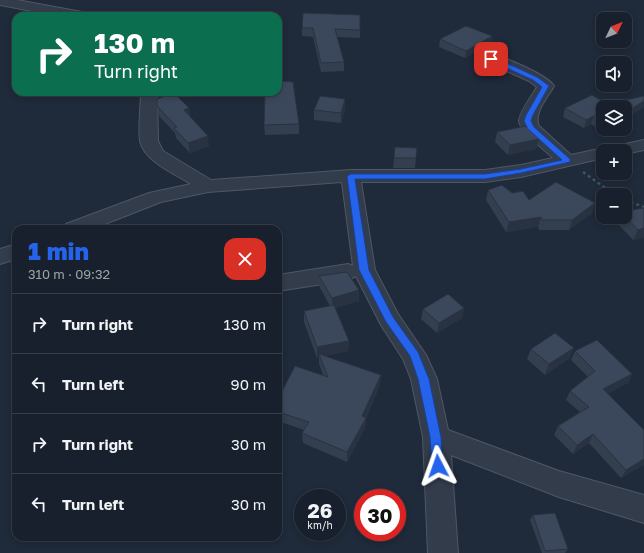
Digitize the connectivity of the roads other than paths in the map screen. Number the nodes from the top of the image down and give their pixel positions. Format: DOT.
graph roads {
  1 [pos="0,1"];
  2 [pos="60,12"];
  3 [pos="491,59"];
  4 [pos="149,96"];
  5 [pos="644,145"];
  6 [pos="632,147"];
  7 [pos="596,155"];
  8 [pos="567,161"];
  9 [pos="351,176"];
  10 [pos="208,186"];
  11 [pos="103,224"];
  12 [pos="12,252"];
  13 [pos="0,257"];
  14 [pos="364,270"];
  15 [pos="282,282"];
  16 [pos="436,437"];
  17 [pos="644,509"];
  18 [pos="443,553"];
  1 -- 2 [label="street"];
  3 -- 8 [label="street"];
  4 -- 10 [label="street"];
  5 -- 6 [label="street"];
  7 -- 8 [label="street"];
  8 -- 9 [label="street"];
  9 -- 10 [label="street"];
  9 -- 14 [label="street"];
  10 -- 11 [label="street"];
  12 -- 13 [label="street"];
  14 -- 15 [label="street"];
  14 -- 16 [label="street"];
  16 -- 17 [label="street"];
  16 -- 18 [label="street"];
}
